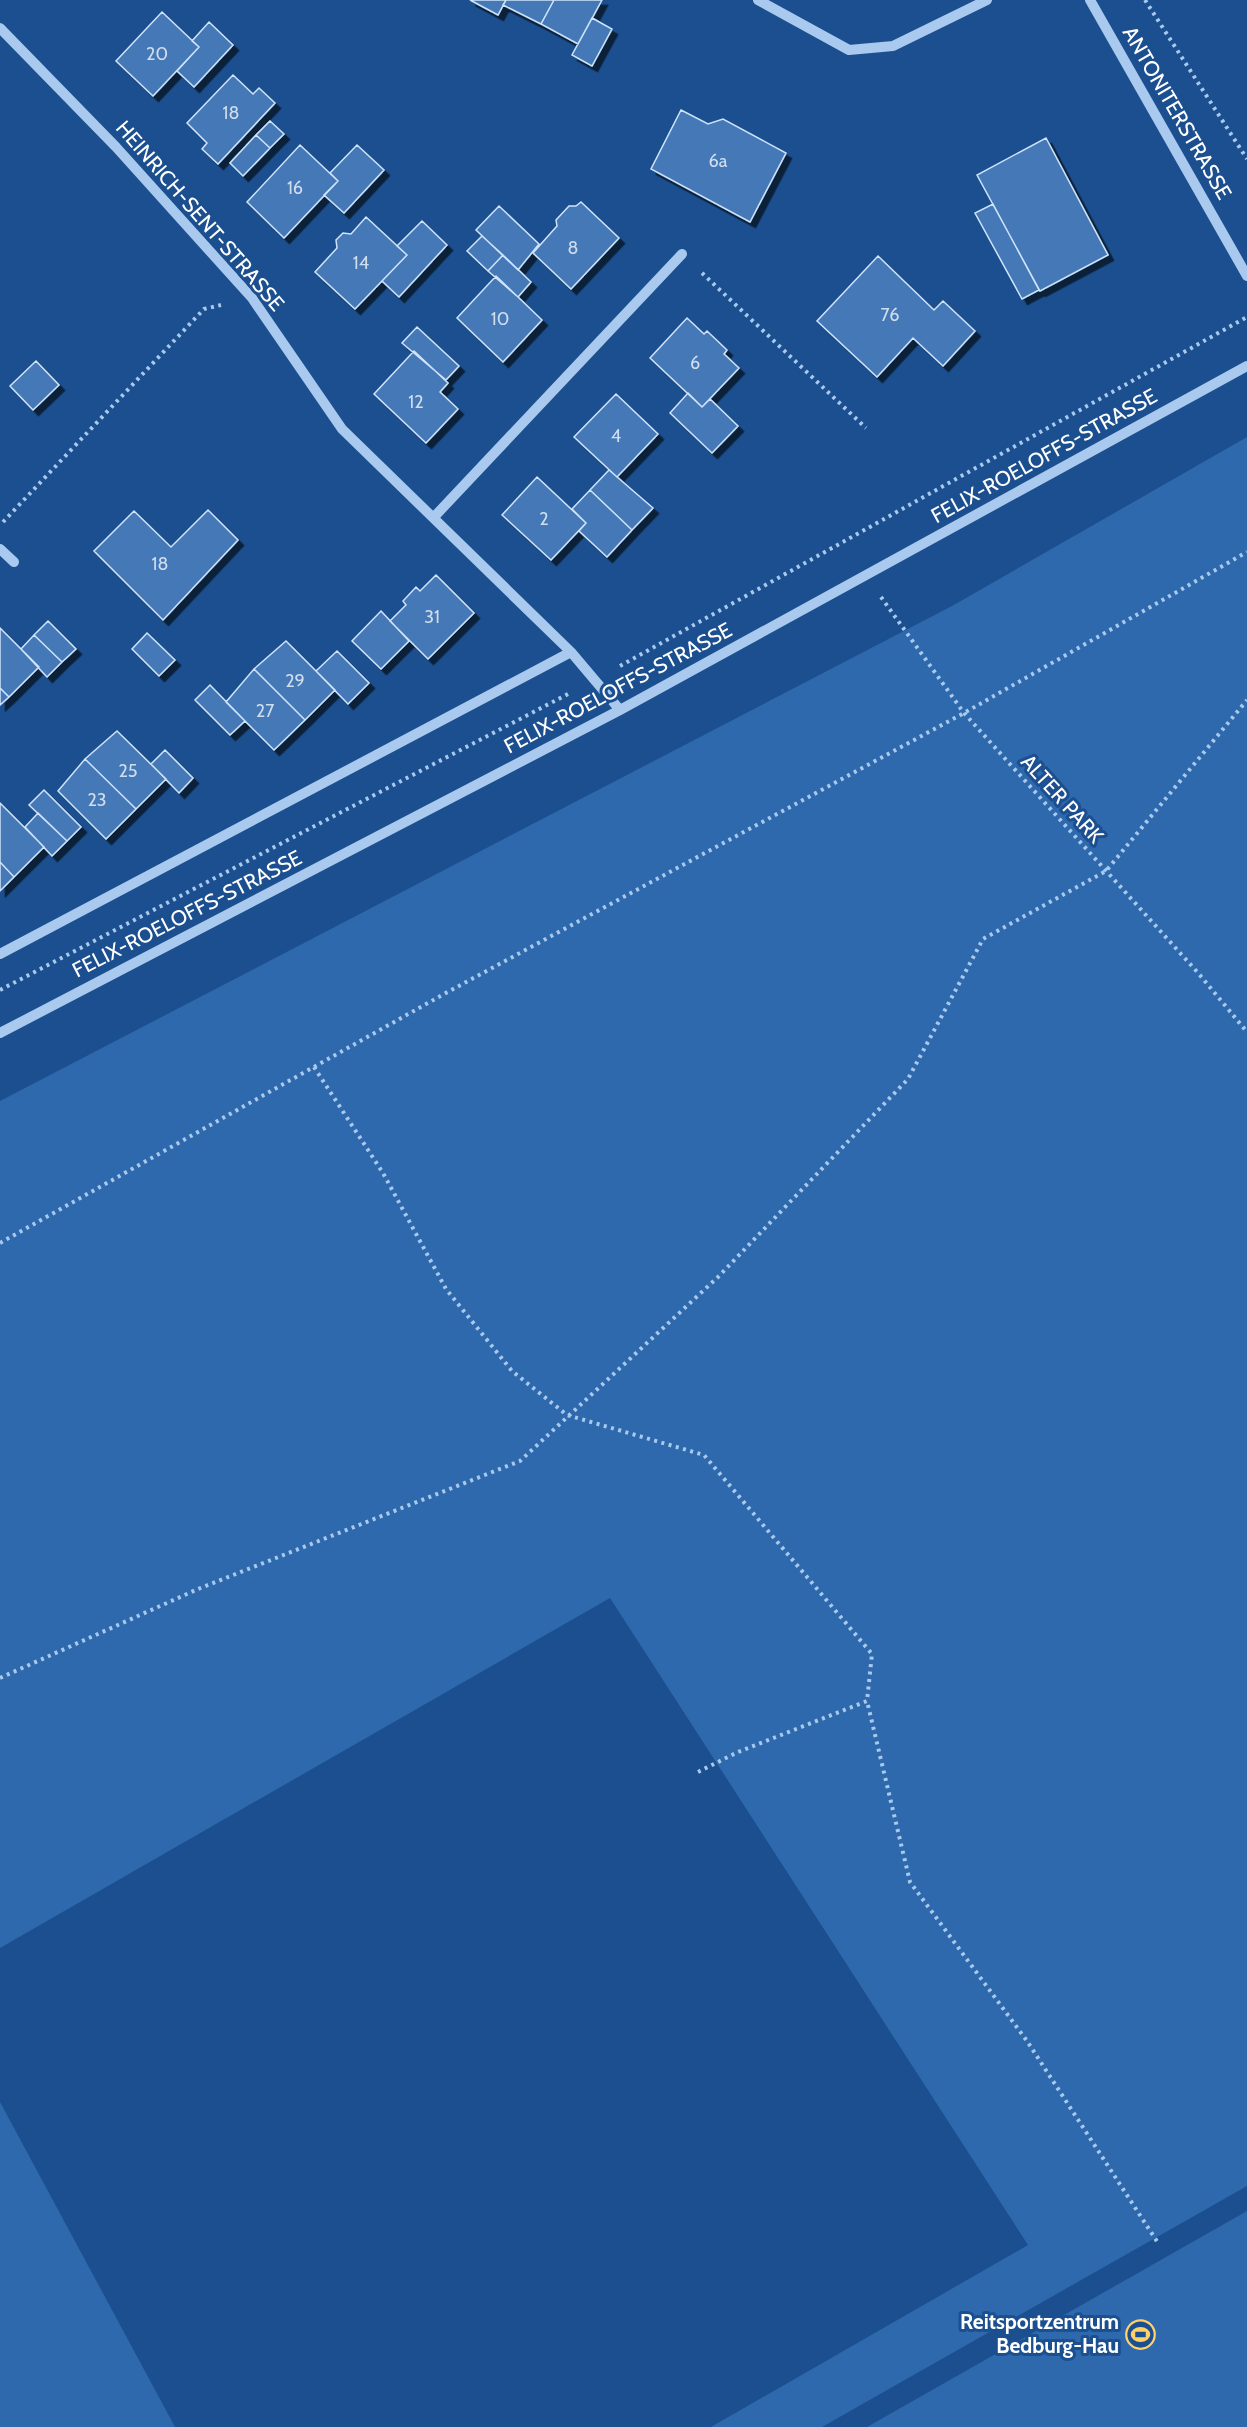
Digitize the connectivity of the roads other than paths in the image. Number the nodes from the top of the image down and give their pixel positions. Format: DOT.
graph roads {
  1 [pos="758,0"];
  2 [pos="987,0"];
  3 [pos="1090,0"];
  4 [pos="0,28"];
  5 [pos="682,254"];
  6 [pos="1247,276"];
  7 [pos="1247,366"];
  8 [pos="434,516"];
  9 [pos="0,549"];
  10 [pos="14,562"];
  11 [pos="571,652"];
  12 [pos="620,710"];
  13 [pos="0,954"];
  14 [pos="0,1033"];
  1 -- 2 [label="street"];
  3 -- 6 [label="street, ANTONITERSTRASSE"];
  4 -- 8 [label="street, HEINRICH-SENT-STRASSE"];
  5 -- 8 [label="street"];
  7 -- 12 [label="street, FELIX-ROELOFFS-STRASSE"];
  8 -- 11 [label="street, HEINRICH-SENT-STRASSE"];
  9 -- 10 [label="street"];
  11 -- 12 [label="street, HEINRICH-SENT-STRASSE"];
  11 -- 13 [label="street"];
  12 -- 14 [label="street, FELIX-ROELOFFS-STRASSE"];
}
